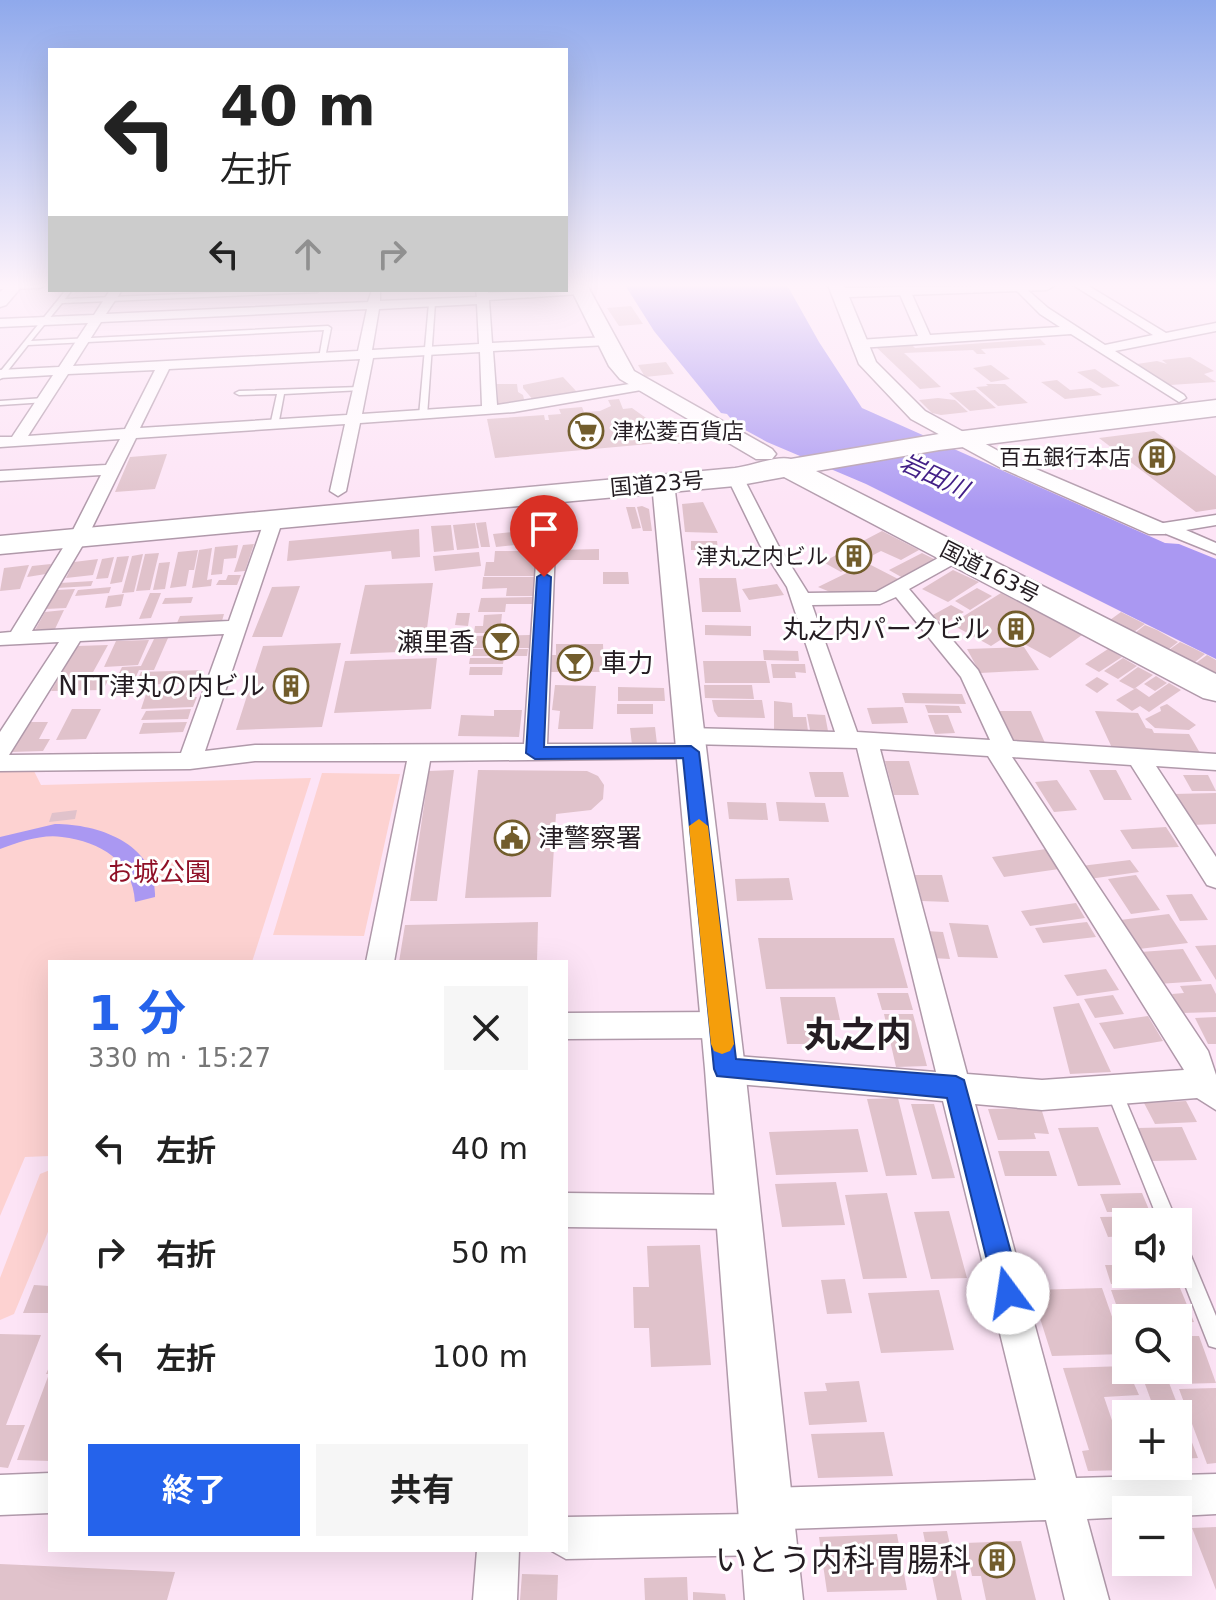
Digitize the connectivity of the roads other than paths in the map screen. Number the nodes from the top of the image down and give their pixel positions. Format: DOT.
graph roads {
  1 [pos="70,360"];
  2 [pos="289,360"];
  3 [pos="365,360"];
  4 [pos="427,360"];
  5 [pos="488,360"];
  6 [pos="616,360"];
  7 [pos="866,360"];
  8 [pos="1120,360"];
  9 [pos="164,366"];
  10 [pos="63,370"];
  11 [pos="1,375"];
  12 [pos="642,386"];
  13 [pos="360,389"];
  14 [pos="281,392"];
  15 [pos="239,393"];
  16 [pos="1216,394"];
  17 [pos="1179,398"];
  18 [pos="44,400"];
  19 [pos="0,403"];
  20 [pos="1216,408"];
  21 [pos="490,410"];
  22 [pos="423,416"];
  23 [pos="353,421"];
  24 [pos="274,426"];
  25 [pos="131,434"];
  26 [pos="938,434"];
  27 [pos="17,441"];
  28 [pos="0,442"];
  29 [pos="781,460"];
  30 [pos="112,470"];
  31 [pos="0,476"];
  32 [pos="735,477"];
  33 [pos="663,483"];
  34 [pos="338,491"];
  35 [pos="534,495"];
  36 [pos="274,519"];
  37 [pos="1216,520"];
  38 [pos="0,523"];
  39 [pos="83,526"];
  40 [pos="1162,529"];
  41 [pos="0,545"];
  42 [pos="1216,549"];
  43 [pos="957,555"];
  44 [pos="899,589"];
  45 [pos="801,599"];
  46 [pos="238,627"];
  47 [pos="73,636"];
  48 [pos="9,638"];
  49 [pos="1216,689"];
  50 [pos="858,740"];
  51 [pos="690,744"];
  52 [pos="1000,749"];
  53 [pos="0,750"];
  54 [pos="535,753"];
  55 [pos="420,754"];
  56 [pos="1138,757"];
  57 [pos="190,761"];
  58 [pos="1216,762"];
  59 [pos="0,763"];
  60 [pos="1216,878"];
  61 [pos="380,960"];
  62 [pos="568,1026"];
  63 [pos="723,1047"];
  64 [pos="1208,1075"];
  65 [pos="956,1087"];
  66 [pos="1114,1088"];
  67 [pos="1162,1208"];
  68 [pos="568,1210"];
  69 [pos="739,1212"];
  70 [pos="1192,1280"];
  71 [pos="1216,1339"];
  72 [pos="48,1493"];
  73 [pos="1216,1494"];
  74 [pos="0,1495"];
  75 [pos="1061,1499"];
  76 [pos="768,1521"];
  77 [pos="568,1538"];
  78 [pos="498,1552"];
  79 [pos="495,1600"];
  80 [pos="774,1600"];
  81 [pos="1087,1600"];
  1 -- 10 [label="street"];
  2 -- 9 [label="street"];
  3 -- 13 [label="street"];
  4 -- 22 [label="lane"];
  5 -- 21 [label="street"];
  6 -- 12 [label="main road"];
  7 -- 26 [label="street"];
  8 -- 17 [label="street"];
  9 -- 10 [label="street"];
  9 -- 25 [label="street"];
  10 -- 11 [label="street"];
  10 -- 18 [label="street"];
  12 -- 21 [label="street"];
  12 -- 29 [label="main road"];
  13 -- 14 [label="lane"];
  13 -- 23 [label="street"];
  14 -- 15 [label="lane"];
  14 -- 24 [label="lane"];
  16 -- 17 [label="highway, 国道23号"];
  17 -- 26 [label="highway, 国道23号"];
  18 -- 19 [label="lane"];
  18 -- 27 [label="street"];
  20 -- 26 [label="highway, 国道23号"];
  21 -- 22 [label="street"];
  22 -- 23 [label="street"];
  23 -- 24 [label="street"];
  23 -- 34 [label="street"];
  24 -- 25 [label="street"];
  25 -- 27 [label="street"];
  25 -- 30 [label="street"];
  26 -- 29 [label="highway, 国道23号"];
  26 -- 40 [label="street"];
  27 -- 28 [label="street"];
  29 -- 32 [label="highway, 国道23号"];
  29 -- 34 [label="highway, 国道23号"];
  29 -- 43 [label="highway, 国道163号"];
  30 -- 31 [label="street"];
  30 -- 39 [label="street"];
  32 -- 33 [label="highway, 国道23号"];
  32 -- 45 [label="street"];
  33 -- 35 [label="highway, 国道23号"];
  33 -- 51 [label="street"];
  34 -- 39 [label="highway, 国道23号"];
  35 -- 36 [label="highway, 国道23号"];
  35 -- 54 [label="street"];
  36 -- 39 [label="highway, 国道23号"];
  36 -- 46 [label="street"];
  37 -- 40 [label="street"];
  38 -- 39 [label="highway, 国道23号"];
  39 -- 41 [label="highway, 国道23号"];
  39 -- 48 [label="street"];
  40 -- 42 [label="street"];
  43 -- 44 [label="street"];
  43 -- 49 [label="highway, 国道163号"];
  44 -- 45 [label="street"];
  44 -- 52 [label="street"];
  45 -- 50 [label="street"];
  46 -- 47 [label="street"];
  46 -- 57 [label="street"];
  47 -- 48 [label="street"];
  47 -- 53 [label="street"];
  50 -- 51 [label="street"];
  50 -- 52 [label="street"];
  50 -- 65 [label="street"];
  51 -- 54 [label="street"];
  51 -- 63 [label="street"];
  52 -- 56 [label="street"];
  52 -- 64 [label="street"];
  54 -- 55 [label="street"];
  55 -- 57 [label="street"];
  55 -- 61 [label="street"];
  56 -- 58 [label="street"];
  56 -- 60 [label="street"];
  57 -- 59 [label="street"];
  62 -- 63 [label="street"];
  63 -- 65 [label="street"];
  63 -- 69 [label="street"];
  64 -- 66 [label="street"];
  65 -- 66 [label="street"];
  65 -- 75 [label="street"];
  66 -- 67 [label="lane"];
  68 -- 69 [label="street"];
  69 -- 76 [label="street"];
  70 -- 71 [label="lane"];
  72 -- 74 [label="street"];
  73 -- 75 [label="street"];
  75 -- 76 [label="street"];
  75 -- 81 [label="street"];
  76 -- 77 [label="street"];
  76 -- 80 [label="street"];
  78 -- 79 [label="street"];
}
